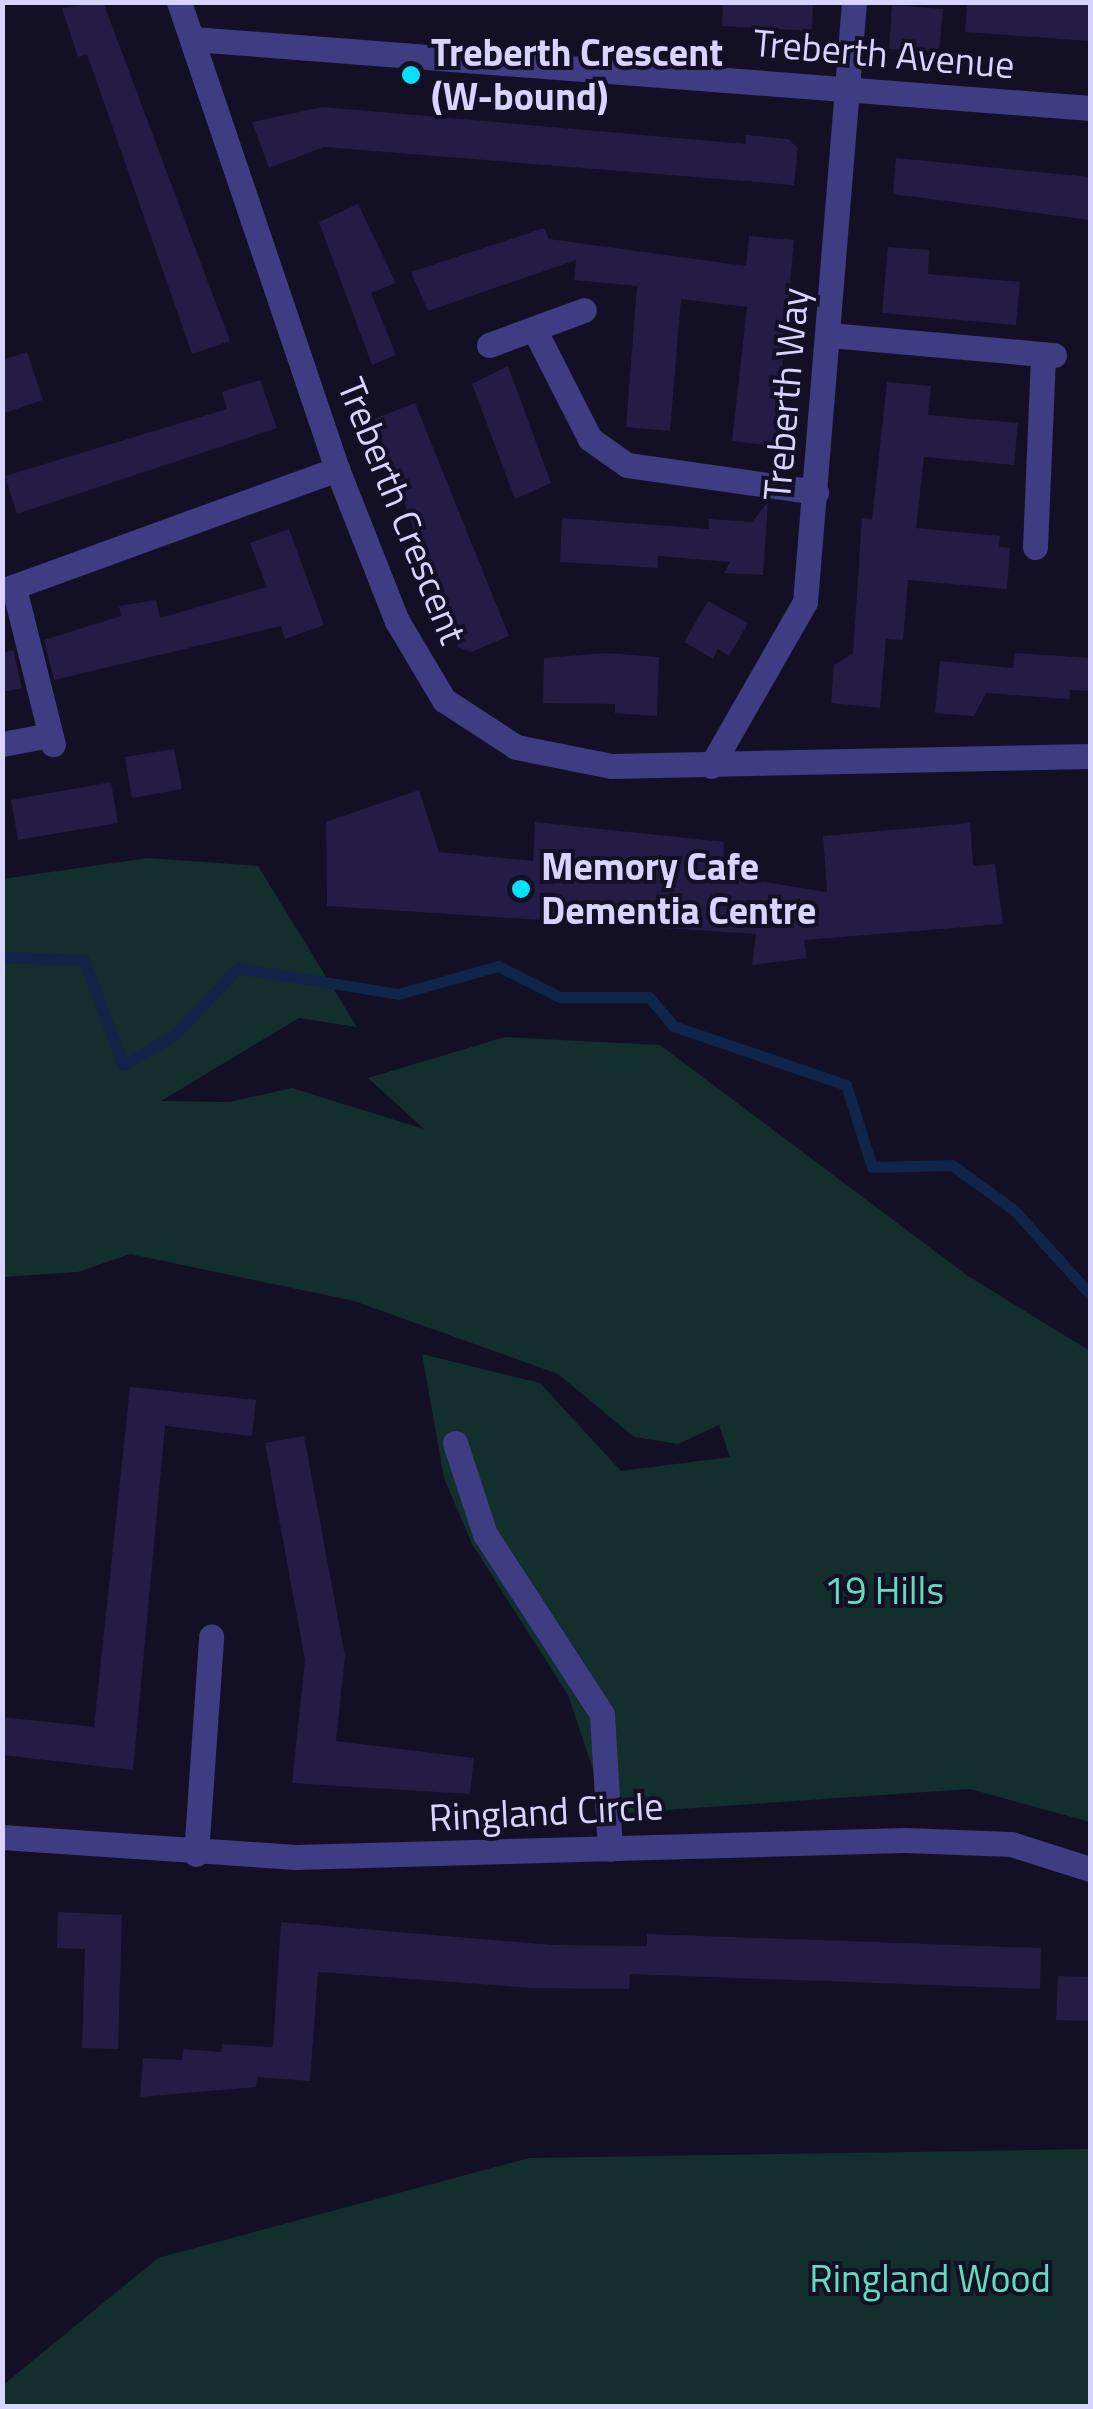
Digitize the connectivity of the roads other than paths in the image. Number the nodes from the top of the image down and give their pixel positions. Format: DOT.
graph roads {
  1 [pos="179,2"];
  2 [pos="854,2"];
  3 [pos="192,39"];
  4 [pos="849,90"];
  5 [pos="1090,108"];
  6 [pos="584,310"];
  7 [pos="534,329"];
  8 [pos="829,335"];
  9 [pos="489,345"];
  10 [pos="338,469"];
  11 [pos="816,492"];
  12 [pos="1034,547"];
  13 [pos="8,590"];
  14 [pos="2,744"];
  15 [pos="1090,756"];
  16 [pos="710,766"];
  17 [pos="455,1443"];
  18 [pos="211,1637"];
  19 [pos="2,1837"];
  20 [pos="610,1848"];
  21 [pos="196,1854"];
  22 [pos="1090,1869"];
  1 -- 3 [label="street, Treberth Crescent"];
  2 -- 4 [label="street, Treberth Way"];
  3 -- 4 [label="street, Treberth Avenue"];
  3 -- 10 [label="street, Treberth Crescent"];
  4 -- 5 [label="street, Treberth Avenue"];
  4 -- 8 [label="street, Treberth Way"];
  6 -- 7 [label="street"];
  7 -- 9 [label="street"];
  7 -- 11 [label="street"];
  8 -- 11 [label="street, Treberth Way"];
  8 -- 12 [label="street"];
  10 -- 13 [label="street"];
  10 -- 16 [label="street, Treberth Crescent"];
  11 -- 16 [label="street, Treberth Way"];
  13 -- 14 [label="street"];
  15 -- 16 [label="street, Treberth Crescent"];
  17 -- 20 [label="street"];
  18 -- 21 [label="street"];
  19 -- 21 [label="street, Ringland Circle"];
  20 -- 21 [label="street, Ringland Circle"];
  20 -- 22 [label="street, Ringland Circle"];
}
